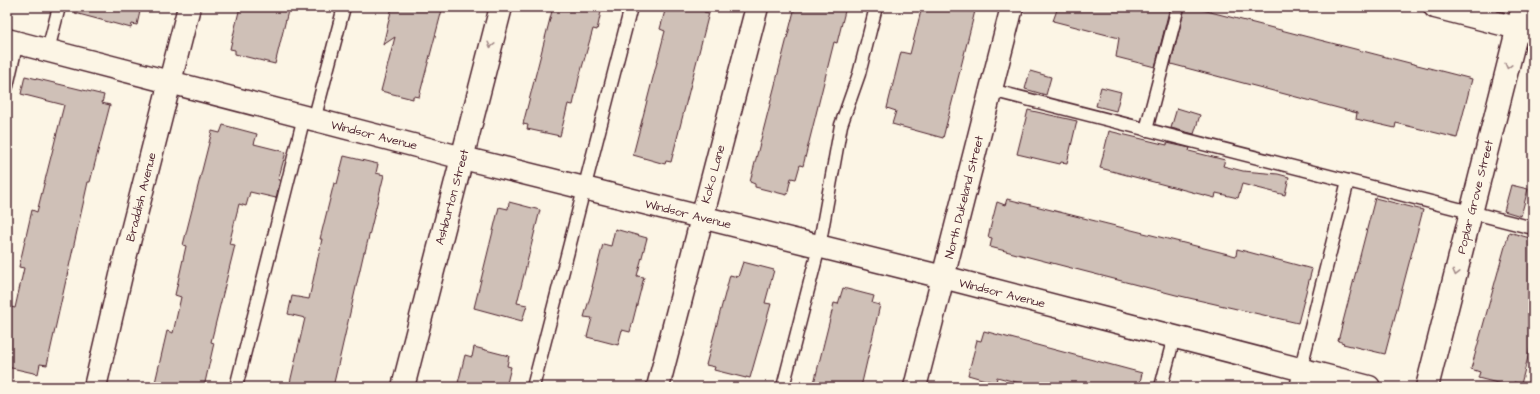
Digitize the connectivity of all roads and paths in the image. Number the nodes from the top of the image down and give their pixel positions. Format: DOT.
graph roads {
  1 [pos="59,7"];
  2 [pos="189,7"];
  3 [pos="344,7"];
  4 [pos="500,7"];
  5 [pos="631,7"];
  6 [pos="757,7"];
  7 [pos="876,7"];
  8 [pos="1012,7"];
  9 [pos="1178,7"];
  10 [pos="1435,7"];
  11 [pos="1523,7"];
  12 [pos="1525,30"];
  13 [pos="12,41"];
  14 [pos="48,50"];
  15 [pos="170,82"];
  16 [pos="7,86"];
  17 [pos="991,90"];
  18 [pos="309,118"];
  19 [pos="1146,130"];
  20 [pos="463,158"];
  21 [pos="1348,181"];
  22 [pos="584,187"];
  23 [pos="1471,213"];
  24 [pos="702,217"];
  25 [pos="1533,228"];
  26 [pos="819,247"];
  27 [pos="943,277"];
  28 [pos="1174,337"];
  29 [pos="1298,378"];
  30 [pos="95,387"];
  31 [pos="236,387"];
  32 [pos="403,387"];
  33 [pos="533,387"];
  34 [pos="658,387"];
  35 [pos="783,387"];
  36 [pos="914,387"];
  37 [pos="1161,387"];
  38 [pos="1369,387"];
  39 [pos="1427,387"];
  1 -- 14 [label="lane"];
  2 -- 15 [label="street, Braddish Avenue"];
  3 -- 18 [label="lane"];
  4 -- 20 [label="street, Ashburton Street, one-way"];
  5 -- 22 [label="lane"];
  6 -- 24 [label="street, Koko Lane"];
  7 -- 26 [label="lane"];
  8 -- 17 [label="street, North Dukeland Street"];
  9 -- 19 [label="lane"];
  10 -- 12 [label="street"];
  11 -- 12 [label="street, Poplar Grove Street"];
  12 -- 23 [label="street, Poplar Grove Street, one-way"];
  13 -- 14 [label="street, Windsor Avenue"];
  13 -- 16 [label="lane"];
  14 -- 15 [label="street, Windsor Avenue"];
  15 -- 18 [label="street, Windsor Avenue"];
  15 -- 30 [label="street, Braddish Avenue"];
  17 -- 19 [label="lane"];
  17 -- 27 [label="street, North Dukeland Street"];
  18 -- 20 [label="street, Windsor Avenue"];
  18 -- 31 [label="lane"];
  19 -- 21 [label="lane"];
  20 -- 22 [label="street, Windsor Avenue"];
  20 -- 32 [label="street, Ashburton Street"];
  21 -- 23 [label="lane"];
  21 -- 29 [label="lane"];
  22 -- 24 [label="street, Windsor Avenue"];
  22 -- 33 [label="lane"];
  23 -- 25 [label="lane"];
  23 -- 39 [label="street, Poplar Grove Street, one-way"];
  24 -- 26 [label="street, Windsor Avenue"];
  24 -- 34 [label="street, Koko Lane"];
  26 -- 27 [label="street, Windsor Avenue"];
  26 -- 35 [label="lane"];
  27 -- 28 [label="street, Windsor Avenue"];
  27 -- 36 [label="street, North Dukeland Street"];
  28 -- 29 [label="street, Windsor Avenue"];
  28 -- 37 [label="lane"];
  29 -- 38 [label="street, Windsor Avenue"];
}
